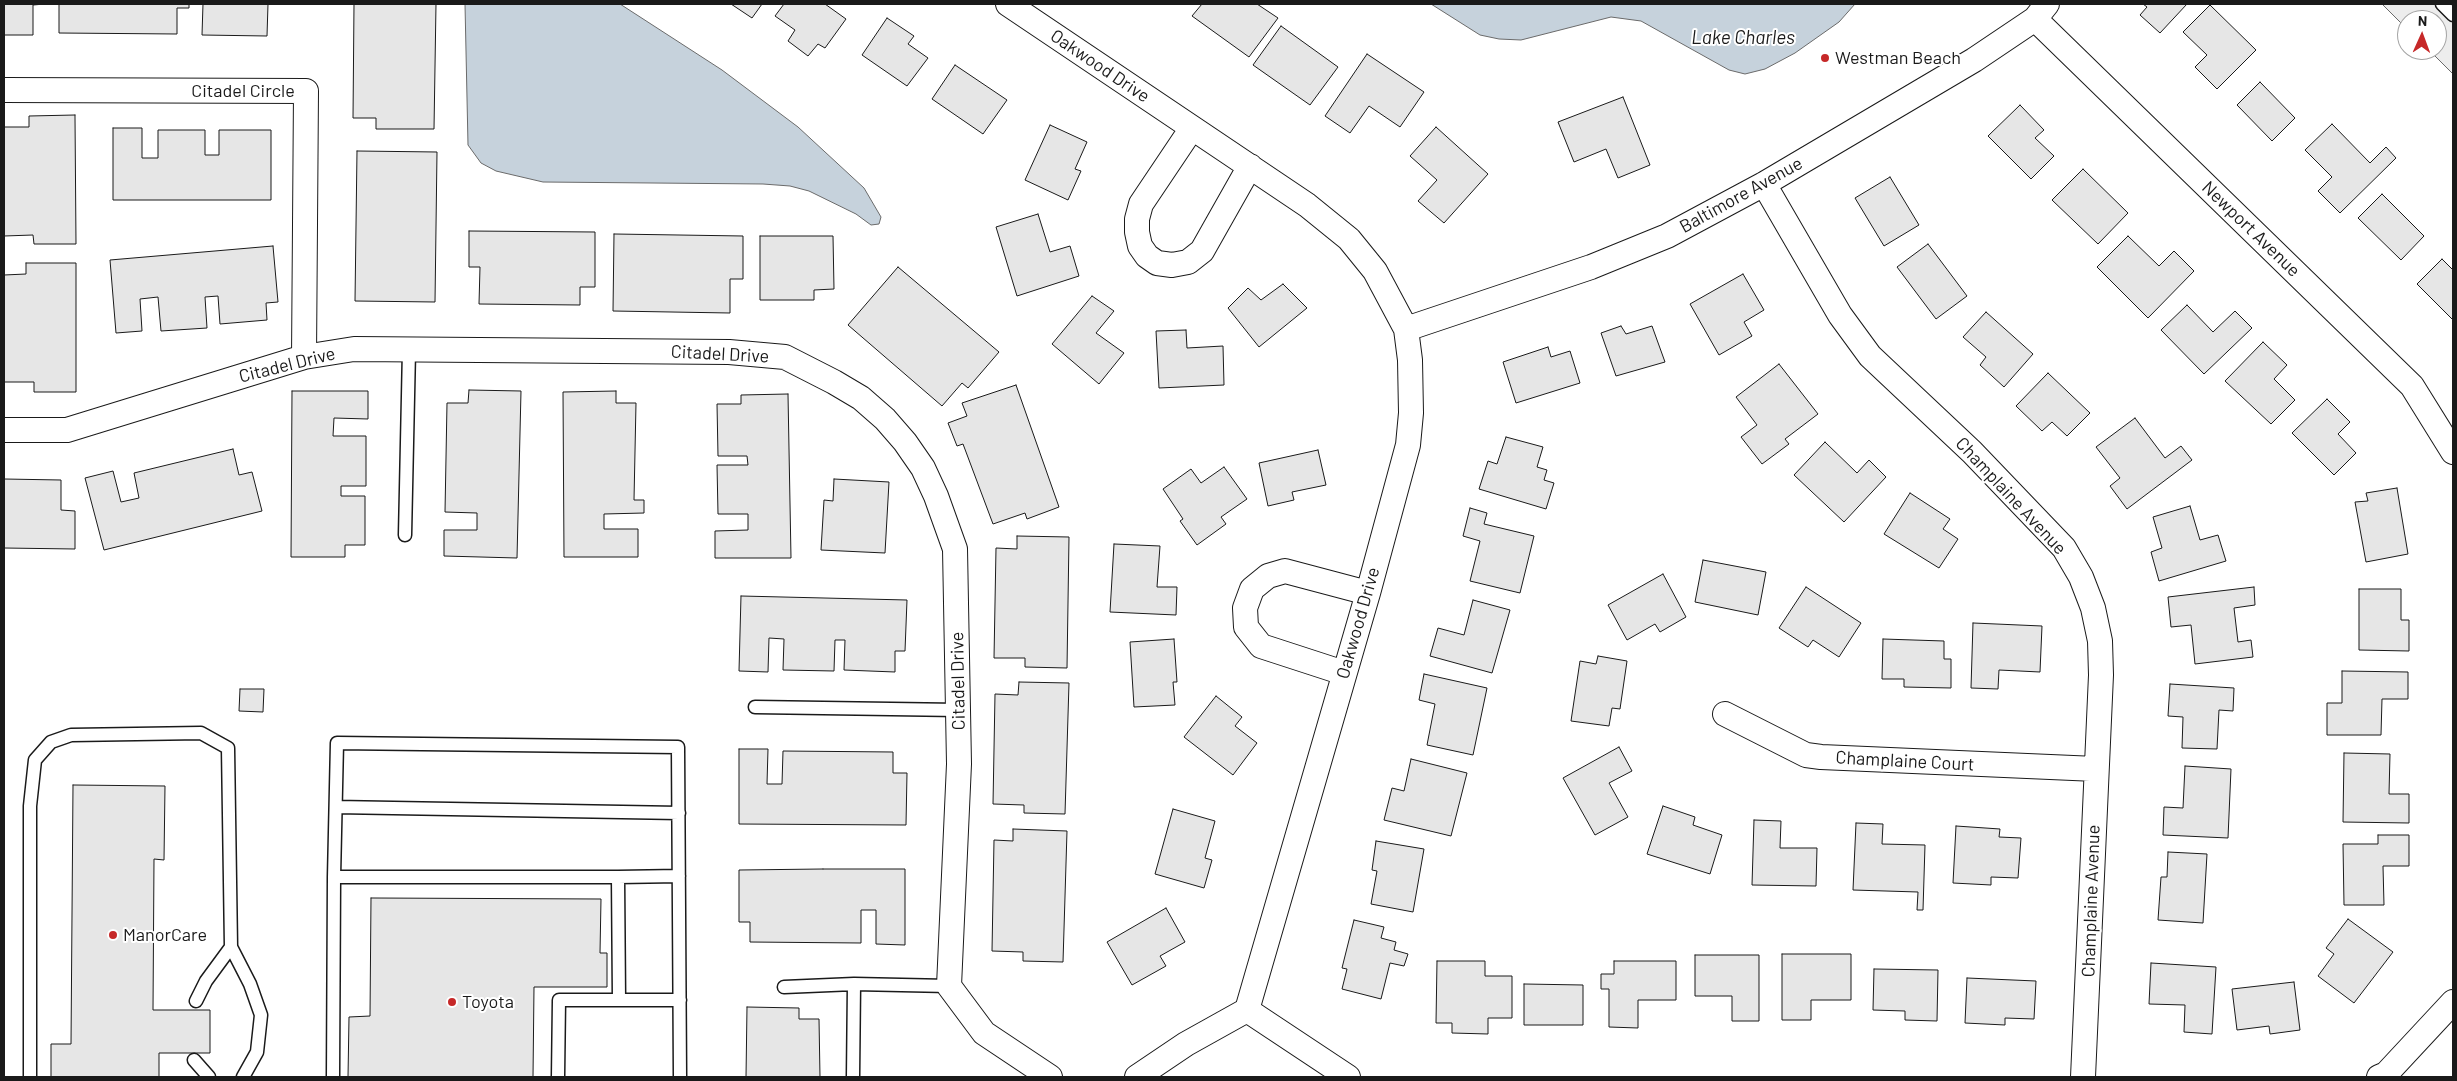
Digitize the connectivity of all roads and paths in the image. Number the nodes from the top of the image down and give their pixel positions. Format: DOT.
graph roads {
  1 [pos="1008,4"];
  2 [pos="2442,4"];
  3 [pos="2041,11"];
  4 [pos="2453,15"];
  5 [pos="4,90"];
  6 [pos="1192,128"];
  7 [pos="1250,166"];
  8 [pos="1764,184"];
  9 [pos="1406,329"];
  10 [pos="408,350"];
  11 [pos="304,358"];
  12 [pos="4,430"];
  13 [pos="2453,452"];
  14 [pos="405,535"];
  15 [pos="1368,593"];
  16 [pos="1344,673"];
  17 [pos="755,707"];
  18 [pos="958,710"];
  19 [pos="1725,714"];
  20 [pos="2096,769"];
  21 [pos="336,807"];
  22 [pos="679,813"];
  23 [pos="679,876"];
  24 [pos="334,877"];
  25 [pos="618,877"];
  26 [pos="231,947"];
  27 [pos="854,984"];
  28 [pos="949,986"];
  29 [pos="784,987"];
  30 [pos="619,1000"];
  31 [pos="680,1000"];
  32 [pos="196,1002"];
  33 [pos="1247,1010"];
  34 [pos="2450,1013"];
  35 [pos="194,1060"];
  36 [pos="2392,1073"];
  37 [pos="30,1077"];
  38 [pos="209,1077"];
  39 [pos="243,1077"];
  40 [pos="332,1077"];
  41 [pos="558,1077"];
  42 [pos="680,1077"];
  43 [pos="853,1077"];
  44 [pos="1050,1077"];
  45 [pos="1137,1077"];
  46 [pos="1348,1077"];
  47 [pos="2083,1077"];
  1 -- 6 [label="street, Oakwood Drive"];
  2 -- 4 [label="lane"];
  3 -- 8 [label="street, Baltimore Avenue"];
  3 -- 13 [label="street, Newport Avenue"];
  5 -- 11 [label="street, Citadel Circle"];
  6 -- 7 [label="street, Oakwood Drive"];
  6 -- 7 [label="street"];
  7 -- 9 [label="street, Oakwood Drive"];
  8 -- 9 [label="street, Baltimore Avenue"];
  8 -- 20 [label="street, Champlaine Avenue"];
  9 -- 15 [label="street, Oakwood Drive"];
  10 -- 11 [label="street, Citadel Drive"];
  10 -- 14 [label="lane"];
  10 -- 18 [label="street, Citadel Drive"];
  11 -- 12 [label="street, Citadel Drive"];
  15 -- 16 [label="street, Oakwood Drive"];
  15 -- 16 [label="street"];
  16 -- 33 [label="street, Oakwood Drive"];
  17 -- 18 [label="lane"];
  18 -- 28 [label="street, Citadel Drive"];
  19 -- 20 [label="street, Champlaine Court"];
  20 -- 47 [label="street, Champlaine Avenue"];
  21 -- 22 [label="lane"];
  21 -- 22 [label="lane"];
  21 -- 24 [label="lane"];
  22 -- 23 [label="lane"];
  23 -- 25 [label="lane"];
  23 -- 31 [label="lane"];
  24 -- 25 [label="lane"];
  24 -- 40 [label="lane"];
  25 -- 30 [label="lane"];
  26 -- 32 [label="lane"];
  26 -- 37 [label="lane"];
  26 -- 39 [label="lane"];
  27 -- 28 [label="lane"];
  27 -- 29 [label="lane"];
  27 -- 43 [label="lane"];
  28 -- 44 [label="street"];
  30 -- 31 [label="lane"];
  30 -- 41 [label="lane"];
  31 -- 42 [label="lane"];
  33 -- 45 [label="street"];
  33 -- 46 [label="street"];
  34 -- 36 [label="street"];
  35 -- 38 [label="lane"];
}
